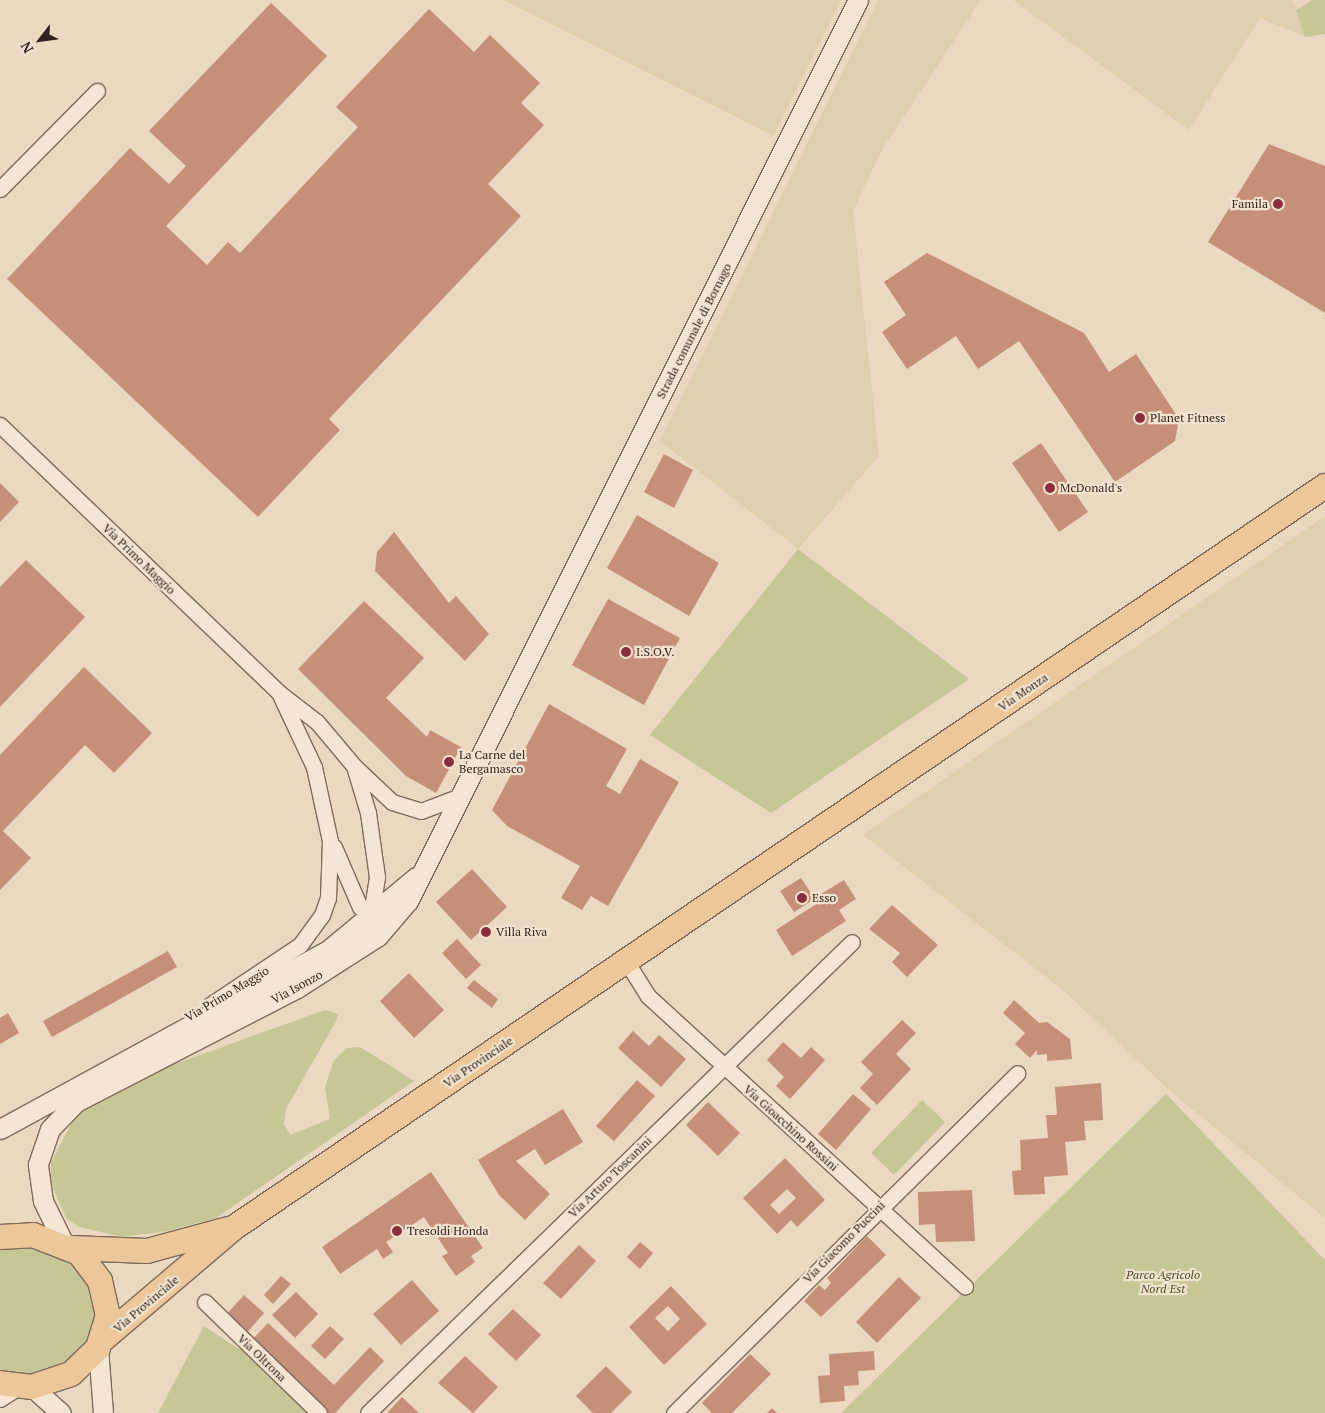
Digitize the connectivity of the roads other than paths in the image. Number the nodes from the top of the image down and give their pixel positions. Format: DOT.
graph roads {
  1 [pos="858,0"];
  2 [pos="97,91"];
  3 [pos="0,189"];
  4 [pos="0,425"];
  5 [pos="1325,486"];
  6 [pos="528,661"];
  7 [pos="278,692"];
  8 [pos="354,766"];
  9 [pos="458,797"];
  10 [pos="330,841"];
  11 [pos="417,876"];
  12 [pos="721,897"];
  13 [pos="396,914"];
  14 [pos="370,915"];
  15 [pos="852,942"];
  16 [pos="626,961"];
  17 [pos="288,993"];
  18 [pos="724,1067"];
  19 [pos="1017,1073"];
  20 [pos="55,1096"];
  21 [pos="0,1129"];
  22 [pos="879,1207"];
  23 [pos="235,1227"];
  24 [pos="0,1237"];
  25 [pos="68,1246"];
  26 [pos="965,1286"];
  27 [pos="205,1302"];
  28 [pos="100,1344"];
  29 [pos="18,1386"];
  30 [pos="0,1400"];
  31 [pos="61,1413"];
  32 [pos="103,1413"];
  33 [pos="319,1413"];
  34 [pos="368,1413"];
  35 [pos="674,1413"];
  1 -- 6 [label="street, Strada comunale di Bornago"];
  2 -- 3 [label="street"];
  4 -- 7 [label="street, Via Primo Maggio"];
  5 -- 12 [label="main road, Via Monza"];
  6 -- 9 [label="street, Via Isonzo"];
  7 -- 8 [label="street, Via Primo Maggio"];
  7 -- 10 [label="street, Via Primo Maggio"];
  8 -- 9 [label="street, Via Primo Maggio"];
  8 -- 14 [label="street, Via Primo Maggio"];
  9 -- 11 [label="street, Via Isonzo"];
  10 -- 14 [label="street, Via Primo Maggio"];
  10 -- 20 [label="street, Via Primo Maggio"];
  11 -- 13 [label="street, Via Isonzo"];
  11 -- 14 [label="street"];
  12 -- 16 [label="main road, Via Provinciale"];
  13 -- 14 [label="street"];
  13 -- 17 [label="street, Via Isonzo"];
  14 -- 17 [label="street"];
  14 -- 20 [label="street"];
  15 -- 18 [label="street, Via Arturo Toscanini"];
  16 -- 18 [label="street, Via Gioacchino Rossini"];
  16 -- 23 [label="main road, Via Provinciale"];
  17 -- 25 [label="street, Via Isonzo"];
  18 -- 22 [label="street, Via Gioacchino Rossini"];
  18 -- 34 [label="street, Via Arturo Toscanini"];
  19 -- 22 [label="street, Via Giacomo Puccini"];
  20 -- 21 [label="street"];
  22 -- 26 [label="street, Via Gioacchino Rossini"];
  22 -- 35 [label="street, Via Giacomo Puccini"];
  23 -- 25 [label="main road, Via Provinciale"];
  23 -- 28 [label="main road, Via Provinciale"];
  24 -- 25 [label="main road, Via Provinciale"];
  25 -- 28 [label="main road"];
  27 -- 33 [label="street, Via Oltrona"];
  28 -- 29 [label="main road, Via Provinciale"];
  28 -- 32 [label="street"];
  29 -- 30 [label="street"];
  29 -- 31 [label="street"];
}
